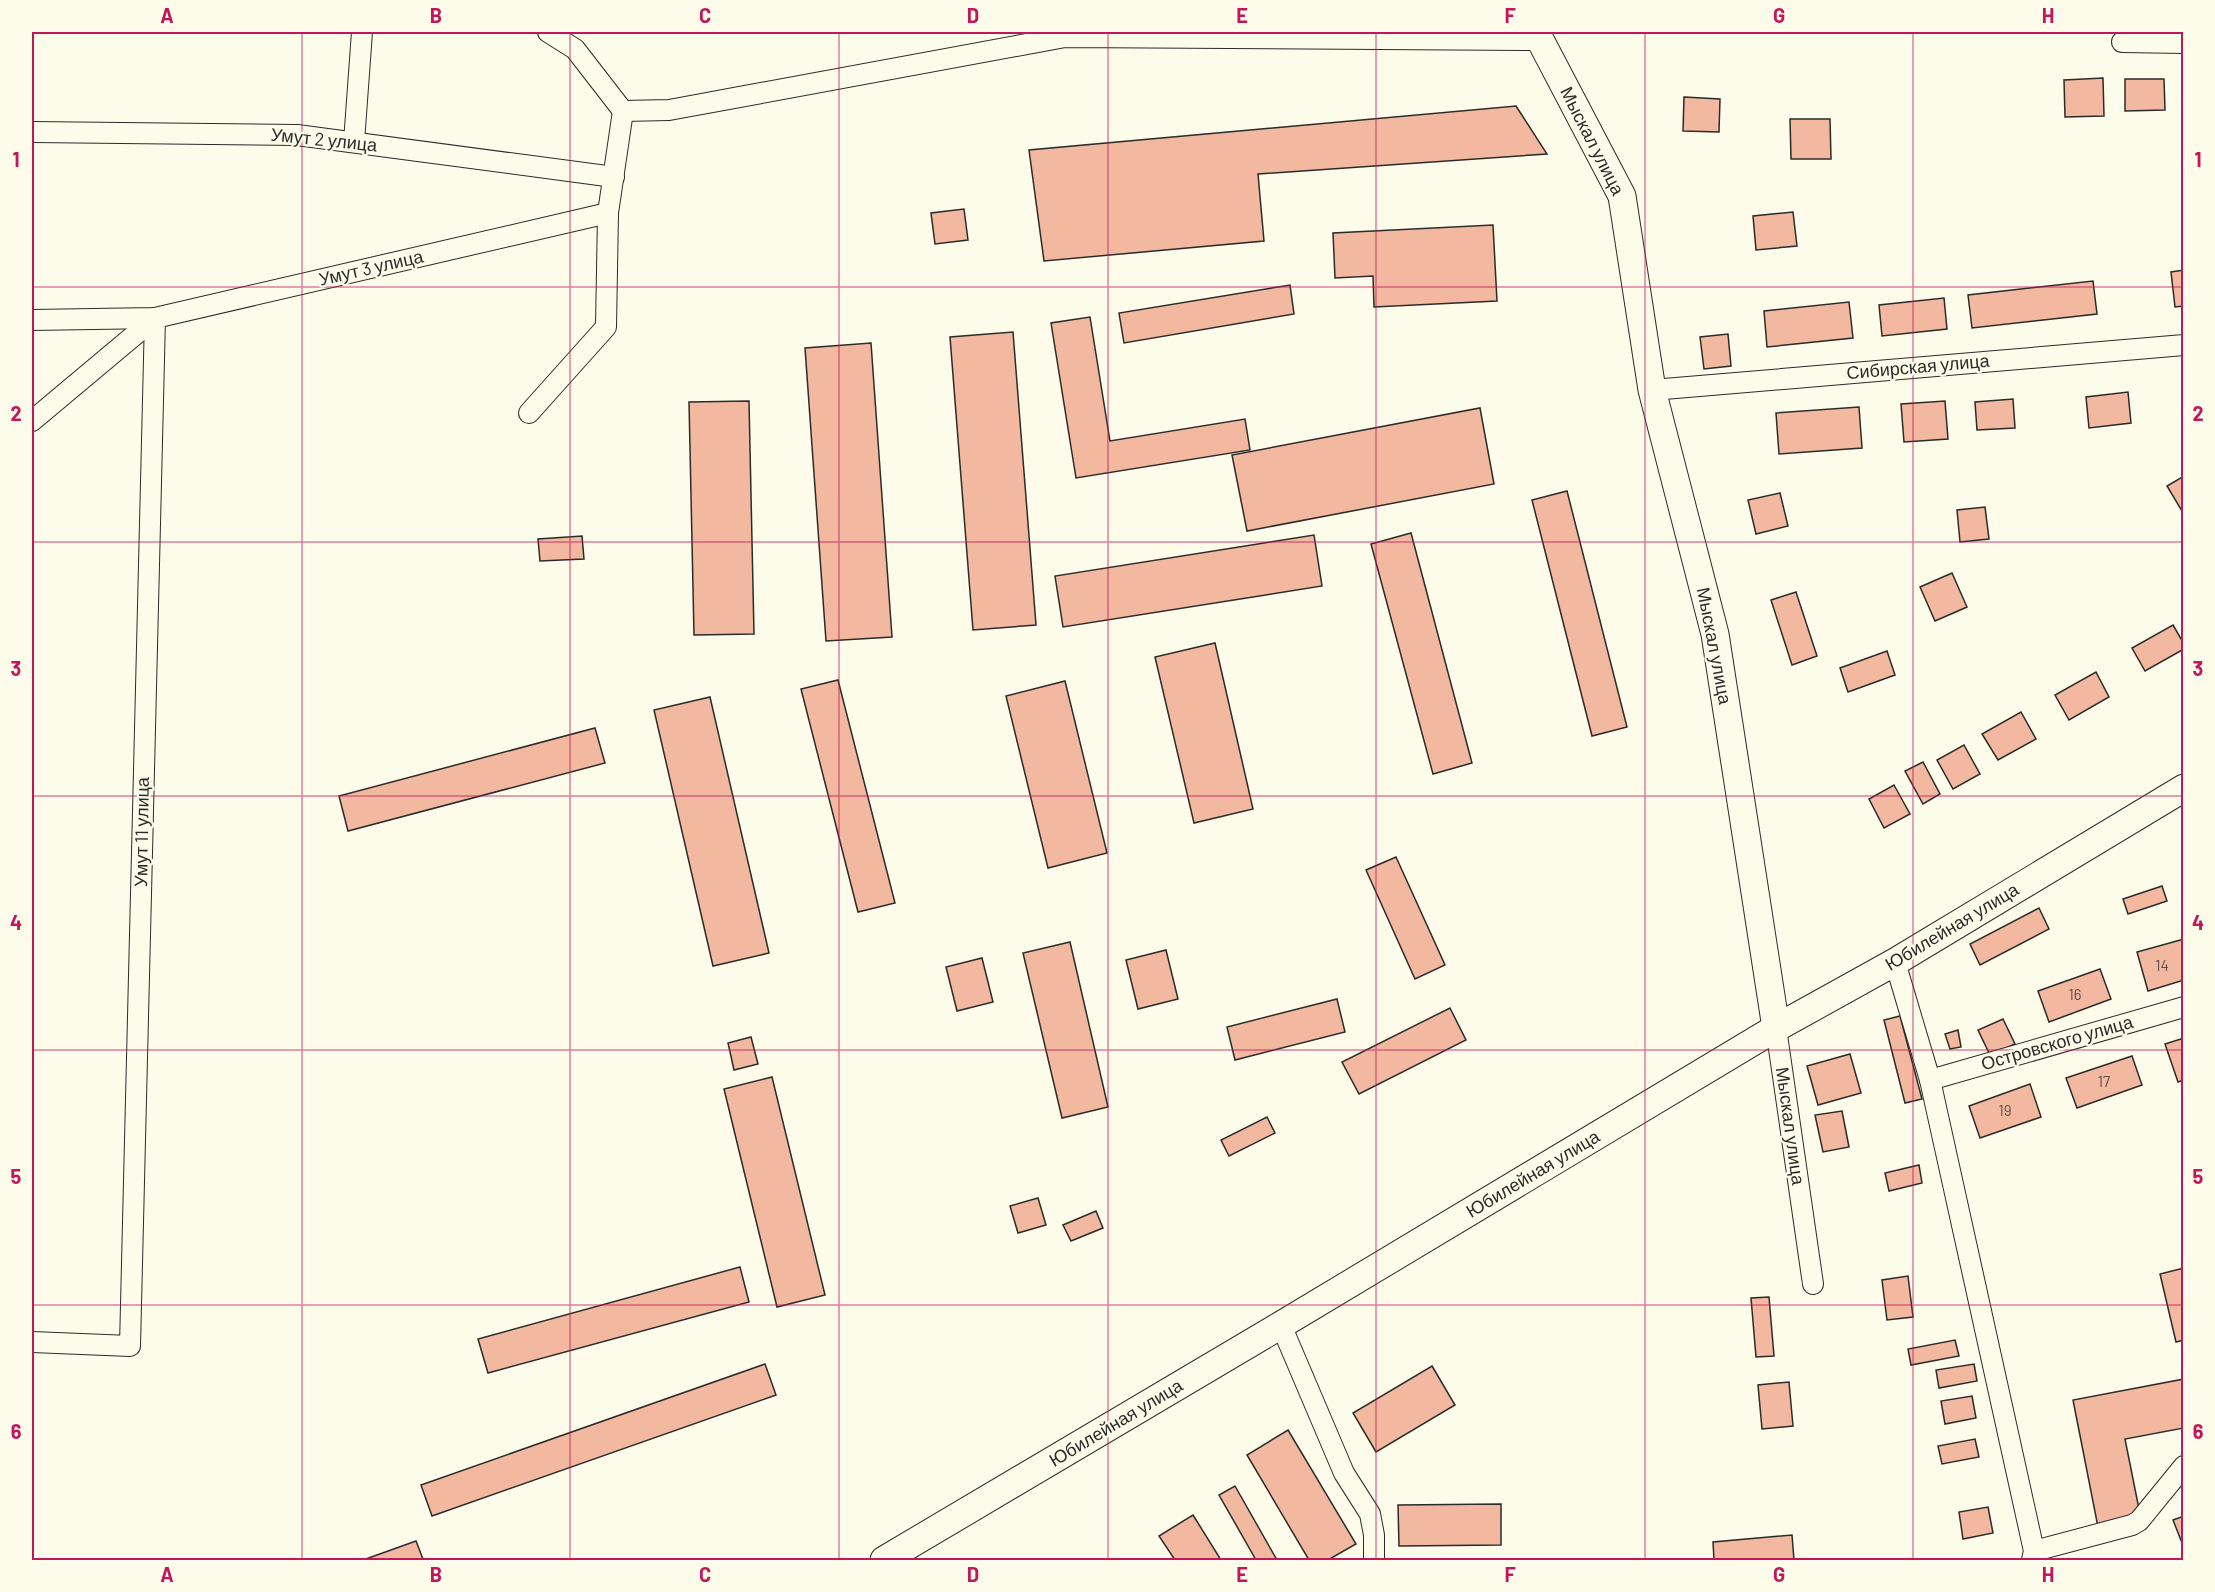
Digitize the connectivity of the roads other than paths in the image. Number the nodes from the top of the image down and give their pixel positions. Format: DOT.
graph roads {
  1 [pos="362,32"];
  2 [pos="548,32"];
  3 [pos="1538,36"];
  4 [pos="2122,42"];
  5 [pos="2184,44"];
  6 [pos="623,111"];
  7 [pos="32,132"];
  8 [pos="354,142"];
  9 [pos="614,177"];
  10 [pos="608,213"];
  11 [pos="155,318"];
  12 [pos="32,320"];
  13 [pos="2184,345"];
  14 [pos="1652,390"];
  15 [pos="529,412"];
  16 [pos="32,421"];
  17 [pos="2184,788"];
  18 [pos="1895,962"];
  19 [pos="2184,1006"];
  20 [pos="1776,1028"];
  21 [pos="1930,1080"];
  22 [pos="1813,1284"];
  23 [pos="1281,1326"];
  24 [pos="32,1342"];
  25 [pos="2184,1466"];
  26 [pos="2033,1556"];
  27 [pos="884,1560"];
  28 [pos="1374,1560"];
  1 -- 8 [label="street"];
  2 -- 6 [label="street"];
  3 -- 6 [label="street"];
  3 -- 14 [label="main road, Мыскал улица"];
  4 -- 5 [label="street"];
  6 -- 9 [label="street"];
  7 -- 8 [label="street, Умут 2 улица"];
  8 -- 9 [label="street, Умут 2 улица"];
  9 -- 10 [label="street"];
  10 -- 11 [label="street, Умут 3 улица"];
  10 -- 15 [label="street"];
  11 -- 12 [label="street, Умут 3 улица"];
  11 -- 16 [label="street"];
  11 -- 24 [label="street, Умут 11 улица"];
  13 -- 14 [label="street, Сибирская улица"];
  14 -- 20 [label="main road, Мыскал улица"];
  17 -- 18 [label="main road, Юбилейная улица"];
  18 -- 20 [label="main road, Юбилейная улица"];
  18 -- 21 [label="street"];
  19 -- 21 [label="street, Островского улица"];
  20 -- 22 [label="street, Мыскал улица"];
  20 -- 23 [label="main road, Юбилейная улица"];
  21 -- 26 [label="street"];
  23 -- 27 [label="main road, Юбилейная улица"];
  23 -- 28 [label="street"];
  25 -- 26 [label="street"];
}
